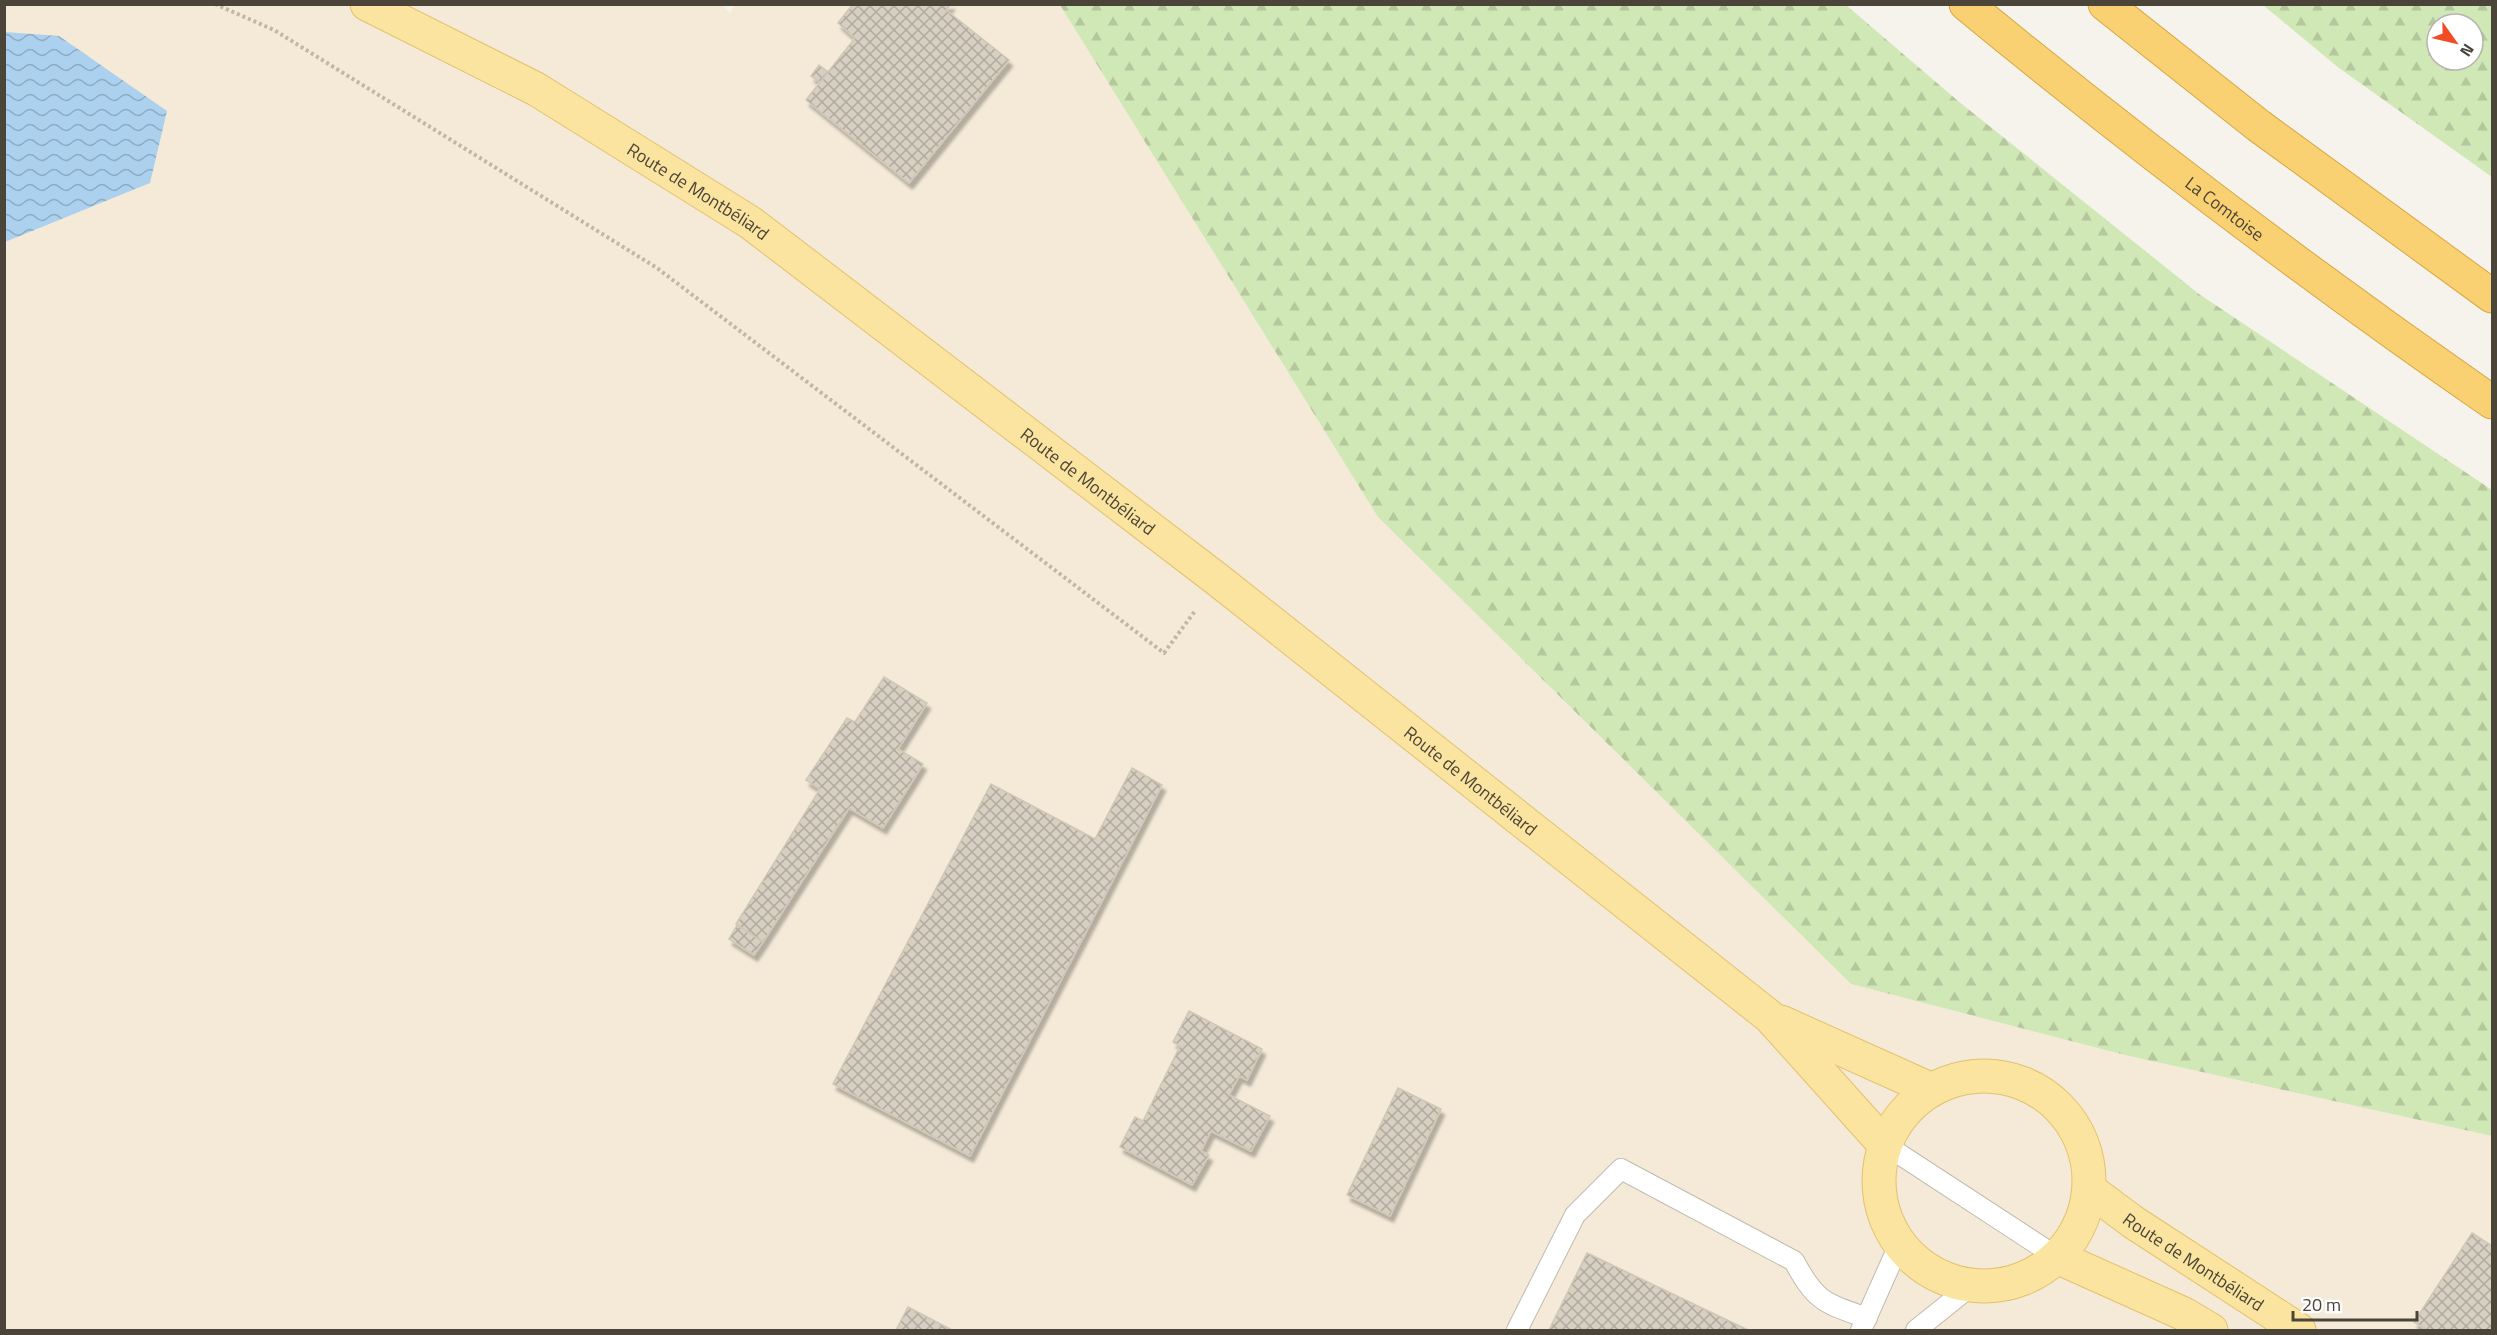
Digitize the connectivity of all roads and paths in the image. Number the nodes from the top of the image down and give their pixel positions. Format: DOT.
graph roads {
  1 [pos="215,4"];
  2 [pos="367,4"];
  3 [pos="1966,4"];
  4 [pos="2105,4"];
  5 [pos="2493,296"];
  6 [pos="2493,402"];
  7 [pos="1218,580"];
  8 [pos="1770,1017"];
  9 [pos="1930,1089"];
  10 [pos="1884,1144"];
  11 [pos="2090,1190"];
  12 [pos="1899,1245"];
  13 [pos="2057,1257"];
  14 [pos="1971,1286"];
  15 [pos="1864,1324"];
  16 [pos="1517,1330"];
  17 [pos="1916,1330"];
  18 [pos="2211,1330"];
  19 [pos="2300,1330"];
  1 -- 7 [label="path"];
  2 -- 7 [label="main road, Route de Montbéliard"];
  3 -- 6 [label="highway, La Comtoise"];
  4 -- 5 [label="highway"];
  7 -- 8 [label="main road, Route de Montbéliard"];
  8 -- 9 [label="main road, Route de Montbéliard"];
  8 -- 10 [label="main road, Route de Montbéliard"];
  9 -- 10 [label="main road"];
  9 -- 11 [label="main road"];
  10 -- 12 [label="main road"];
  10 -- 13 [label="lane"];
  11 -- 13 [label="main road"];
  11 -- 19 [label="main road, Route de Montbéliard"];
  12 -- 14 [label="main road"];
  12 -- 15 [label="lane"];
  13 -- 14 [label="main road"];
  13 -- 18 [label="main road"];
  14 -- 17 [label="lane"];
  15 -- 16 [label="lane"];
}
